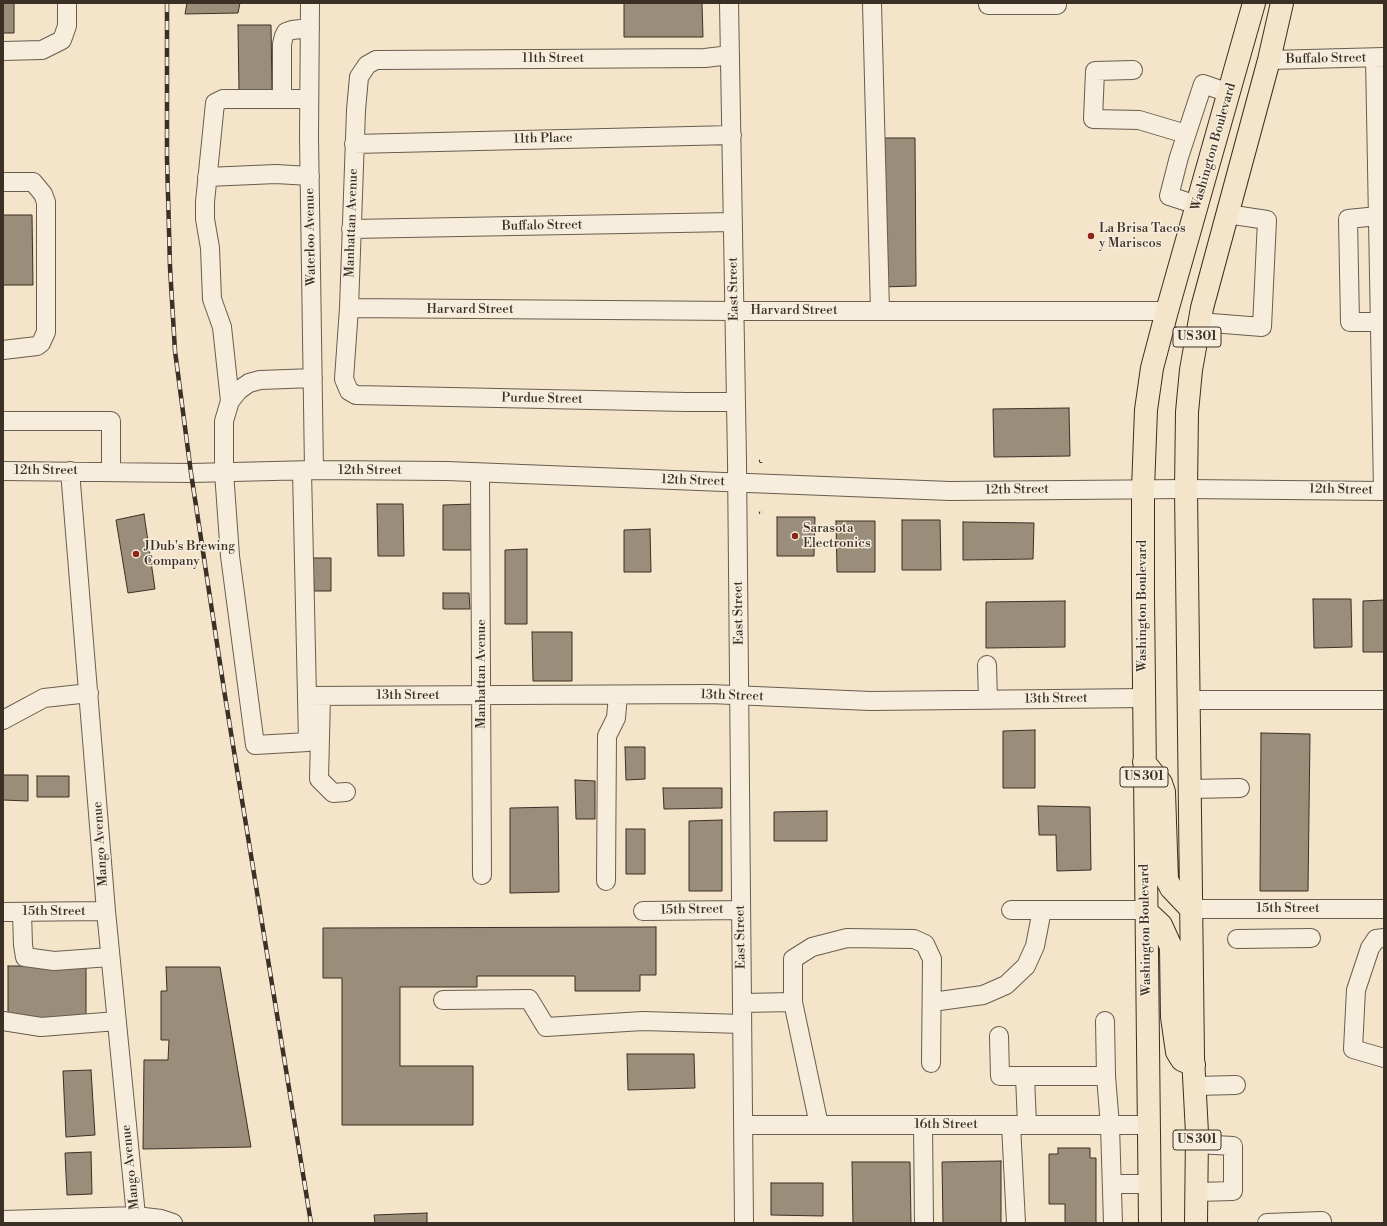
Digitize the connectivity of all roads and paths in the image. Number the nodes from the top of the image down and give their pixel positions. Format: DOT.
graph roads {
  1 [pos="67,3"];
  2 [pos="310,3"];
  3 [pos="729,3"];
  4 [pos="872,3"];
  5 [pos="988,3"];
  6 [pos="1057,3"];
  7 [pos="1254,3"];
  8 [pos="1282,3"];
  9 [pos="310,28"];
  10 [pos="3,51"];
  11 [pos="730,56"];
  12 [pos="1380,58"];
  13 [pos="376,60"];
  14 [pos="1269,60"];
  15 [pos="1133,70"];
  16 [pos="1229,93"];
  17 [pos="282,99"];
  18 [pos="309,99"];
  19 [pos="1186,134"];
  20 [pos="732,135"];
  21 [pos="354,144"];
  22 [pos="310,176"];
  23 [pos="207,177"];
  24 [pos="3,182"];
  25 [pos="1197,205"];
  26 [pos="1227,214"];
  27 [pos="733,222"];
  28 [pos="1380,228"];
  29 [pos="351,229"];
  30 [pos="349,308"];
  31 [pos="735,311"];
  32 [pos="880,311"];
  33 [pos="1167,311"];
  34 [pos="1199,322"];
  35 [pos="1380,322"];
  36 [pos="3,350"];
  37 [pos="313,378"];
  38 [pos="349,391"];
  39 [pos="230,401"];
  40 [pos="736,402"];
  41 [pos="3,421"];
  42 [pos="308,470"];
  43 [pos="3,471"];
  44 [pos="70,471"];
  45 [pos="111,472"];
  46 [pos="224,472"];
  47 [pos="480,474"];
  48 [pos="738,483"];
  49 [pos="1142,489"];
  50 [pos="1186,489"];
  51 [pos="1384,491"];
  52 [pos="987,665"];
  53 [pos="89,693"];
  54 [pos="618,695"];
  55 [pos="740,695"];
  56 [pos="314,696"];
  57 [pos="482,696"];
  58 [pos="1144,698"];
  59 [pos="988,700"];
  60 [pos="1190,700"];
  61 [pos="1384,700"];
  62 [pos="3,720"];
  63 [pos="1144,762"];
  64 [pos="1240,788"];
  65 [pos="1190,789"];
  66 [pos="346,792"];
  67 [pos="482,875"];
  68 [pos="606,882"];
  69 [pos="1191,909"];
  70 [pos="1384,909"];
  71 [pos="741,910"];
  72 [pos="1011,910"];
  73 [pos="1042,910"];
  74 [pos="1145,910"];
  75 [pos="106,911"];
  76 [pos="643,911"];
  77 [pos="3,912"];
  78 [pos="22,912"];
  79 [pos="1311,938"];
  80 [pos="1384,938"];
  81 [pos="1236,939"];
  82 [pos="110,957"];
  83 [pos="443,1000"];
  84 [pos="793,1002"];
  85 [pos="932,1002"];
  86 [pos="742,1003"];
  87 [pos="3,1021"];
  88 [pos="1105,1021"];
  89 [pos="117,1022"];
  90 [pos="742,1024"];
  91 [pos="999,1036"];
  92 [pos="1384,1058"];
  93 [pos="931,1063"];
  94 [pos="1025,1076"];
  95 [pos="1106,1076"];
  96 [pos="1194,1076"];
  97 [pos="1236,1085"];
  98 [pos="744,1125"];
  99 [pos="819,1125"];
  100 [pos="923,1125"];
  101 [pos="1019,1125"];
  102 [pos="1148,1125"];
  103 [pos="1110,1126"];
  104 [pos="1197,1144"];
  105 [pos="1112,1184"];
  106 [pos="1149,1184"];
  107 [pos="1197,1192"];
  108 [pos="136,1216"];
  109 [pos="3,1220"];
  110 [pos="173,1223"];
  111 [pos="744,1223"];
  112 [pos="924,1223"];
  113 [pos="1016,1223"];
  114 [pos="1113,1223"];
  115 [pos="1150,1223"];
  116 [pos="1196,1223"];
  117 [pos="1267,1223"];
  118 [pos="1322,1223"];
  1 -- 10 [label="street"];
  2 -- 9 [label="street, Waterloo Avenue"];
  3 -- 11 [label="street, East Street"];
  4 -- 32 [label="street"];
  5 -- 6 [label="street"];
  7 -- 16 [label="main road, Washington Boulevard / US 301"];
  8 -- 14 [label="main road, US 301"];
  9 -- 17 [label="street"];
  9 -- 18 [label="street, Waterloo Avenue"];
  11 -- 13 [label="street, 11th Street"];
  11 -- 20 [label="street, East Street"];
  12 -- 14 [label="street, Buffalo Street"];
  12 -- 28 [label="street"];
  13 -- 21 [label="street, Manhattan Avenue"];
  14 -- 26 [label="main road, US 301"];
  15 -- 19 [label="street"];
  16 -- 19 [label="street"];
  16 -- 25 [label="main road, Washington Boulevard / US 301"];
  17 -- 18 [label="street"];
  17 -- 23 [label="street"];
  18 -- 22 [label="street, Waterloo Avenue"];
  19 -- 25 [label="street"];
  20 -- 21 [label="street, 11th Place"];
  20 -- 27 [label="street, East Street"];
  21 -- 29 [label="street, Manhattan Avenue"];
  22 -- 23 [label="street"];
  22 -- 37 [label="street, Waterloo Avenue"];
  23 -- 39 [label="street"];
  24 -- 36 [label="street"];
  25 -- 33 [label="main road, Washington Boulevard / US 301"];
  26 -- 34 [label="main road, US 301"];
  26 -- 34 [label="street"];
  27 -- 29 [label="street, Buffalo Street"];
  27 -- 31 [label="street, East Street"];
  28 -- 35 [label="street"];
  28 -- 35 [label="street"];
  29 -- 30 [label="street, Manhattan Avenue"];
  30 -- 31 [label="street, Harvard Street"];
  30 -- 38 [label="street, Manhattan Avenue"];
  31 -- 32 [label="street, Harvard Street"];
  31 -- 40 [label="street, East Street"];
  32 -- 33 [label="street, Harvard Street"];
  33 -- 49 [label="main road, Washington Boulevard / US 301"];
  34 -- 50 [label="main road, US 301"];
  35 -- 51 [label="street"];
  37 -- 39 [label="street"];
  37 -- 42 [label="street, Waterloo Avenue"];
  38 -- 40 [label="street, Purdue Street"];
  39 -- 46 [label="street"];
  40 -- 48 [label="street, East Street"];
  41 -- 45 [label="street"];
  42 -- 46 [label="street, 12th Street"];
  42 -- 47 [label="street, 12th Street"];
  42 -- 56 [label="street, Waterloo Avenue"];
  43 -- 44 [label="street, 12th Street"];
  44 -- 45 [label="street, 12th Street"];
  44 -- 53 [label="street, Mango Avenue"];
  45 -- 46 [label="street, 12th Street"];
  46 -- 56 [label="street"];
  47 -- 48 [label="street, 12th Street"];
  47 -- 57 [label="street, Manhattan Avenue"];
  48 -- 49 [label="street, 12th Street"];
  48 -- 55 [label="street, East Street"];
  49 -- 50 [label="street, 12th Street"];
  49 -- 58 [label="main road, Washington Boulevard / US 301"];
  50 -- 51 [label="street, 12th Street"];
  50 -- 60 [label="main road, US 301"];
  52 -- 59 [label="street"];
  53 -- 62 [label="street"];
  53 -- 75 [label="street, Mango Avenue"];
  54 -- 55 [label="street, 13th Street"];
  54 -- 57 [label="street, 13th Street"];
  54 -- 68 [label="street"];
  55 -- 59 [label="street, 13th Street"];
  55 -- 71 [label="street, East Street"];
  56 -- 57 [label="street, 13th Street"];
  56 -- 66 [label="street"];
  57 -- 67 [label="street, Manhattan Avenue"];
  58 -- 59 [label="street, 13th Street"];
  58 -- 63 [label="main road, Washington Boulevard / US 301"];
  60 -- 61 [label="street"];
  60 -- 65 [label="main road, US 301"];
  63 -- 69 [label="main road"];
  63 -- 74 [label="main road, Washington Boulevard / US 301"];
  64 -- 65 [label="street"];
  65 -- 69 [label="main road, US 301"];
  69 -- 70 [label="street, 15th Street"];
  69 -- 96 [label="main road, US 301"];
  71 -- 76 [label="street, 15th Street"];
  71 -- 86 [label="street, East Street"];
  72 -- 73 [label="street"];
  73 -- 74 [label="street"];
  73 -- 85 [label="street"];
  74 -- 96 [label="main road"];
  74 -- 102 [label="main road, Washington Boulevard / US 301"];
  75 -- 78 [label="street, 15th Street"];
  75 -- 82 [label="street, Mango Avenue"];
  77 -- 78 [label="street, 15th Street"];
  78 -- 82 [label="street"];
  79 -- 81 [label="street"];
  80 -- 92 [label="street"];
  82 -- 89 [label="street, Mango Avenue"];
  83 -- 90 [label="street"];
  84 -- 85 [label="street"];
  84 -- 86 [label="street"];
  84 -- 99 [label="street"];
  85 -- 93 [label="street"];
  86 -- 90 [label="street, East Street"];
  87 -- 89 [label="street"];
  88 -- 95 [label="street"];
  89 -- 108 [label="street, Mango Avenue"];
  90 -- 98 [label="street, East Street"];
  91 -- 94 [label="street"];
  94 -- 95 [label="street"];
  94 -- 101 [label="street"];
  95 -- 103 [label="street"];
  96 -- 97 [label="street"];
  96 -- 104 [label="main road, US 301"];
  98 -- 99 [label="street, 16th Street"];
  98 -- 111 [label="street, East Street"];
  99 -- 100 [label="street, 16th Street"];
  100 -- 101 [label="street, 16th Street"];
  100 -- 112 [label="street"];
  101 -- 103 [label="street, 16th Street"];
  101 -- 113 [label="street"];
  102 -- 103 [label="street, 16th Street"];
  102 -- 106 [label="main road, Washington Boulevard / US 301"];
  103 -- 105 [label="street"];
  104 -- 107 [label="main road, US 301"];
  104 -- 107 [label="street"];
  105 -- 106 [label="street"];
  105 -- 114 [label="street"];
  106 -- 115 [label="main road, Washington Boulevard / US 301"];
  107 -- 116 [label="main road, US 301"];
  108 -- 109 [label="street"];
  108 -- 110 [label="street"];
  117 -- 118 [label="street"];
}
